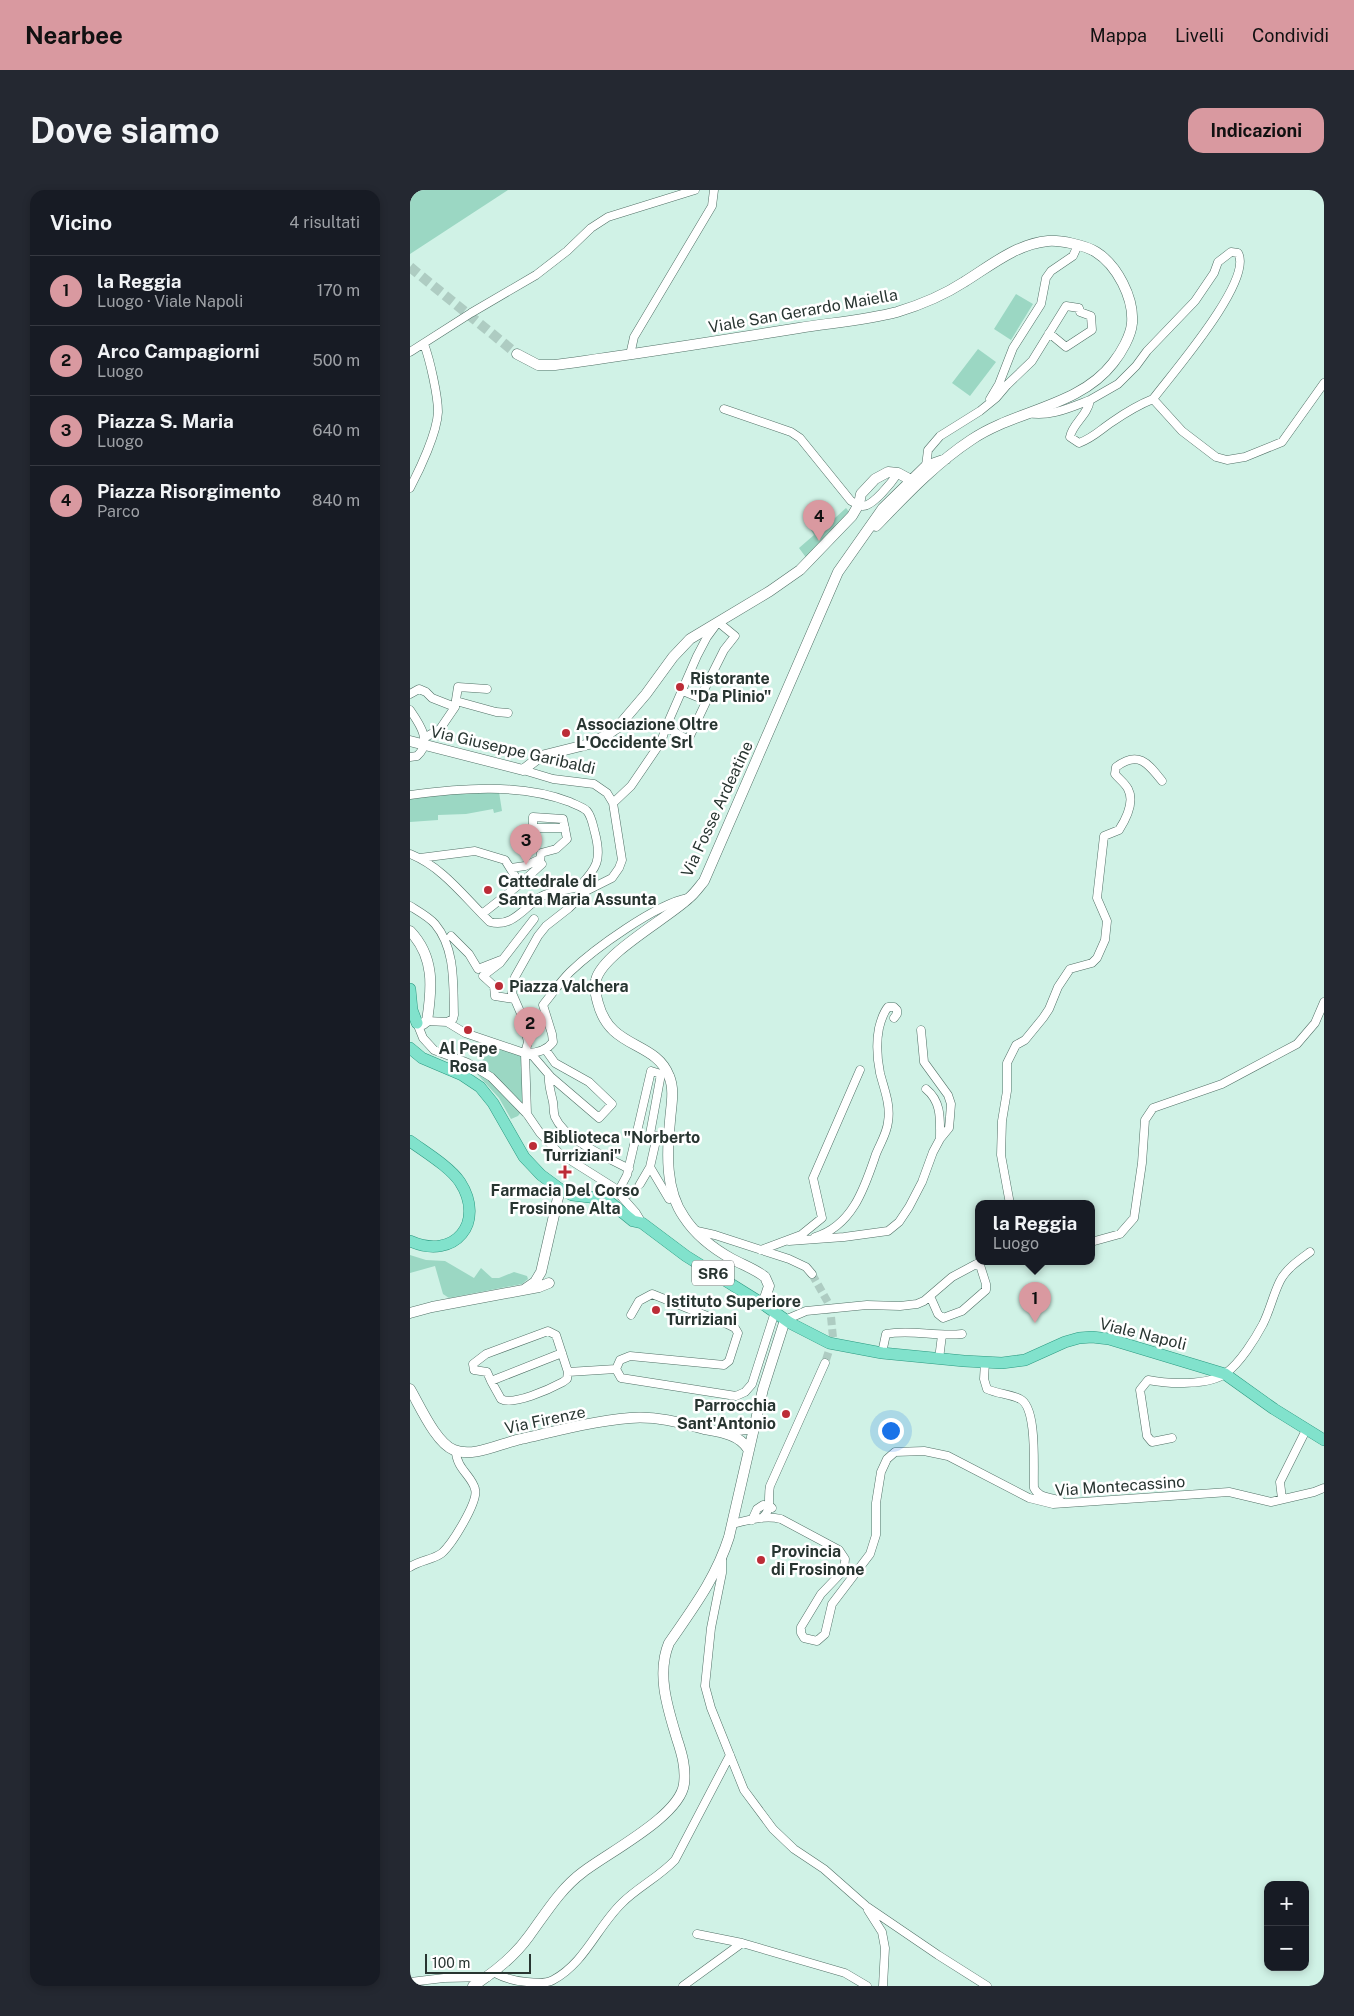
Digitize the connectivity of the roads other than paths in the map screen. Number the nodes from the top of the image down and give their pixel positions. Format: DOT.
graph roads {
  1 [pos="695,190"];
  2 [pos="714,190"];
  3 [pos="1078,245"];
  4 [pos="1048,333"];
  5 [pos="424,344"];
  6 [pos="410,352"];
  7 [pos="518,354"];
  8 [pos="630,355"];
  9 [pos="1324,384"];
  10 [pos="1153,399"];
  11 [pos="1090,400"];
  12 [pos="987,404"];
  13 [pos="724,409"];
  14 [pos="1027,413"];
  15 [pos="946,459"];
  16 [pos="926,466"];
  17 [pos="911,480"];
  18 [pos="410,488"];
  19 [pos="859,504"];
  20 [pos="859,542"];
  21 [pos="718,622"];
  22 [pos="487,689"];
  23 [pos="683,691"];
  24 [pos="410,694"];
  25 [pos="700,698"];
  26 [pos="456,704"];
  27 [pos="410,710"];
  28 [pos="508,713"];
  29 [pos="666,726"];
  30 [pos="410,741"];
  31 [pos="424,741"];
  32 [pos="410,757"];
  33 [pos="523,770"];
  34 [pos="1162,781"];
  35 [pos="410,795"];
  36 [pos="613,803"];
  37 [pos="565,828"];
  38 [pos="410,854"];
  39 [pos="420,858"];
  40 [pos="540,862"];
  41 [pos="511,868"];
  42 [pos="520,884"];
  43 [pos="582,889"];
  44 [pos="690,898"];
  45 [pos="410,906"];
  46 [pos="482,914"];
  47 [pos="534,919"];
  48 [pos="410,931"];
  49 [pos="451,936"];
  50 [pos="502,960"];
  51 [pos="410,989"];
  52 [pos="514,998"];
  53 [pos="1324,1002"];
  54 [pos="894,1018"];
  55 [pos="422,1022"];
  56 [pos="447,1022"];
  57 [pos="921,1030"];
  58 [pos="410,1048"];
  59 [pos="544,1049"];
  60 [pos="525,1053"];
  61 [pos="860,1070"];
  62 [pos="549,1075"];
  63 [pos="926,1089"];
  64 [pos="527,1114"];
  65 [pos="940,1138"];
  66 [pos="410,1140"];
  67 [pos="650,1167"];
  68 [pos="629,1168"];
  69 [pos="640,1184"];
  70 [pos="560,1189"];
  71 [pos="618,1192"];
  72 [pos="674,1197"];
  73 [pos="1009,1200"];
  74 [pos="642,1223"];
  75 [pos="697,1232"];
  76 [pos="410,1240"];
  77 [pos="803,1240"];
  78 [pos="790,1241"];
  79 [pos="1095,1241"];
  80 [pos="761,1250"];
  81 [pos="1310,1252"];
  82 [pos="975,1264"];
  83 [pos="980,1265"];
  84 [pos="812,1274"];
  85 [pos="549,1283"];
  86 [pos="524,1290"];
  87 [pos="930,1296"];
  88 [pos="763,1304"];
  89 [pos="775,1312"];
  90 [pos="410,1313"];
  91 [pos="631,1315"];
  92 [pos="785,1320"];
  93 [pos="962,1334"];
  94 [pos="942,1335"];
  95 [pos="562,1353"];
  96 [pos="882,1353"];
  97 [pos="939,1359"];
  98 [pos="985,1362"];
  99 [pos="825,1363"];
  100 [pos="616,1369"];
  101 [pos="568,1372"];
  102 [pos="1225,1374"];
  103 [pos="491,1381"];
  104 [pos="410,1389"];
  105 [pos="753,1428"];
  106 [pos="1306,1430"];
  107 [pos="718,1432"];
  108 [pos="1172,1438"];
  109 [pos="1324,1440"];
  110 [pos="748,1448"];
  111 [pos="456,1451"];
  112 [pos="1324,1488"];
  113 [pos="1282,1499"];
  114 [pos="1064,1504"];
  115 [pos="770,1506"];
  116 [pos="761,1518"];
  117 [pos="781,1519"];
  118 [pos="752,1520"];
  119 [pos="732,1524"];
  120 [pos="722,1558"];
  121 [pos="410,1566"];
  122 [pos="730,1755"];
  123 [pos="866,1906"];
  124 [pos="697,1934"];
  125 [pos="742,1943"];
  126 [pos="492,1975"];
  127 [pos="410,1982"];
  128 [pos="553,1983"];
  129 [pos="473,1986"];
  130 [pos="683,1986"];
  131 [pos="867,1986"];
  132 [pos="883,1986"];
  133 [pos="987,1986"];
  1 -- 5 [label="street"];
  2 -- 8 [label="street"];
  3 -- 8 [label="main road, Viale San Gerardo Maiella"];
  3 -- 12 [label="street"];
  3 -- 14 [label="main road, Viale San Gerardo Maiella"];
  4 -- 4 [label="street"];
  4 -- 12 [label="street"];
  5 -- 6 [label="street"];
  5 -- 18 [label="street"];
  7 -- 8 [label="main road, Viale San Gerardo Maiella"];
  9 -- 10 [label="street"];
  10 -- 11 [label="street"];
  10 -- 11 [label="street"];
  11 -- 14 [label="street"];
  12 -- 16 [label="street"];
  13 -- 19 [label="street"];
  14 -- 15 [label="main road, Viale San Gerardo Maiella"];
  15 -- 16 [label="main road, Viale San Gerardo Maiella"];
  15 -- 20 [label="main road"];
  16 -- 17 [label="main road, Via Fosse Ardeatine"];
  17 -- 19 [label="main road"];
  17 -- 20 [label="main road, Via Fosse Ardeatine"];
  19 -- 21 [label="main road"];
  20 -- 44 [label="main road, Via Fosse Ardeatine"];
  21 -- 23 [label="street"];
  21 -- 25 [label="street"];
  21 -- 33 [label="main road"];
  22 -- 26 [label="street"];
  23 -- 25 [label="street"];
  23 -- 29 [label="street"];
  24 -- 26 [label="street"];
  25 -- 29 [label="street"];
  26 -- 28 [label="street"];
  26 -- 31 [label="street"];
  27 -- 31 [label="street"];
  29 -- 36 [label="street"];
  30 -- 31 [label="main road, Via Giuseppe Garibaldi"];
  31 -- 32 [label="street"];
  31 -- 33 [label="main road, Via Giuseppe Garibaldi"];
  33 -- 36 [label="street, Via Giuseppe Garibaldi"];
  34 -- 73 [label="street"];
  35 -- 43 [label="street"];
  36 -- 43 [label="street"];
  37 -- 40 [label="street"];
  38 -- 39 [label="street"];
  39 -- 41 [label="street"];
  39 -- 46 [label="street"];
  40 -- 41 [label="street"];
  40 -- 42 [label="street"];
  41 -- 42 [label="street"];
  42 -- 46 [label="street"];
  43 -- 46 [label="street"];
  43 -- 52 [label="street"];
  44 -- 59 [label="street"];
  44 -- 72 [label="main road, Via Fosse Ardeatine"];
  45 -- 56 [label="street"];
  47 -- 50 [label="street"];
  48 -- 55 [label="main road"];
  49 -- 50 [label="street"];
  50 -- 52 [label="street"];
  51 -- 55 [label="main road"];
  52 -- 60 [label="street"];
  53 -- 79 [label="street"];
  54 -- 77 [label="street"];
  55 -- 56 [label="street"];
  55 -- 64 [label="street, SR6"];
  56 -- 60 [label="street"];
  57 -- 65 [label="street"];
  58 -- 70 [label="main road"];
  59 -- 60 [label="street"];
  59 -- 62 [label="street"];
  60 -- 62 [label="street"];
  60 -- 64 [label="street"];
  61 -- 78 [label="street"];
  62 -- 68 [label="street"];
  63 -- 65 [label="street"];
  64 -- 71 [label="street, SR6"];
  65 -- 77 [label="street"];
  66 -- 76 [label="main road"];
  67 -- 68 [label="street"];
  67 -- 69 [label="street"];
  67 -- 72 [label="street"];
  68 -- 71 [label="street"];
  70 -- 74 [label="main road"];
  70 -- 86 [label="main road"];
  71 -- 74 [label="street, SR6"];
  72 -- 75 [label="main road, Via Fosse Ardeatine"];
  74 -- 88 [label="main road, SR6"];
  75 -- 80 [label="street"];
  75 -- 88 [label="main road, Via Fosse Ardeatine"];
  77 -- 78 [label="street"];
  78 -- 80 [label="street"];
  80 -- 84 [label="street"];
  81 -- 102 [label="street"];
  82 -- 87 [label="street"];
  83 -- 87 [label="street"];
  85 -- 86 [label="main road"];
  86 -- 90 [label="main road"];
  87 -- 92 [label="street"];
  88 -- 89 [label="main road, SR6"];
  89 -- 92 [label="main road, SR6"];
  89 -- 100 [label="street"];
  91 -- 100 [label="street"];
  92 -- 96 [label="main road, Viale Napoli"];
  92 -- 105 [label="main road"];
  93 -- 94 [label="street"];
  94 -- 96 [label="street"];
  94 -- 97 [label="street"];
  95 -- 101 [label="street"];
  95 -- 103 [label="street"];
  95 -- 103 [label="street"];
  96 -- 97 [label="main road, Viale Napoli"];
  97 -- 98 [label="main road, Viale Napoli"];
  98 -- 102 [label="main road, Viale Napoli"];
  98 -- 114 [label="street"];
  99 -- 115 [label="street"];
  100 -- 101 [label="street"];
  101 -- 103 [label="street"];
  102 -- 106 [label="main road, Viale Napoli"];
  102 -- 108 [label="street"];
  104 -- 111 [label="main road"];
  105 -- 107 [label="main road"];
  105 -- 110 [label="main road"];
  106 -- 109 [label="main road, Viale Napoli"];
  106 -- 113 [label="street"];
  107 -- 110 [label="main road, Via Firenze"];
  107 -- 111 [label="main road, Via Firenze"];
  110 -- 119 [label="main road"];
  111 -- 121 [label="street"];
  112 -- 113 [label="street, Via Montecassino"];
  113 -- 114 [label="street, Via Montecassino"];
  114 -- 117 [label="street, Via Montecassino"];
  115 -- 116 [label="street"];
  115 -- 117 [label="street"];
  115 -- 118 [label="street"];
  116 -- 117 [label="street, Via Montecassino"];
  116 -- 118 [label="street, Via Montecassino"];
  118 -- 119 [label="street, Via Montecassino"];
  119 -- 120 [label="main road"];
  120 -- 122 [label="street"];
  120 -- 126 [label="main road"];
  122 -- 123 [label="street"];
  122 -- 128 [label="street"];
  123 -- 132 [label="street"];
  123 -- 133 [label="street"];
  124 -- 125 [label="street"];
  125 -- 130 [label="street"];
  125 -- 131 [label="street"];
  126 -- 127 [label="street"];
  126 -- 128 [label="street"];
  126 -- 129 [label="main road"];
}
